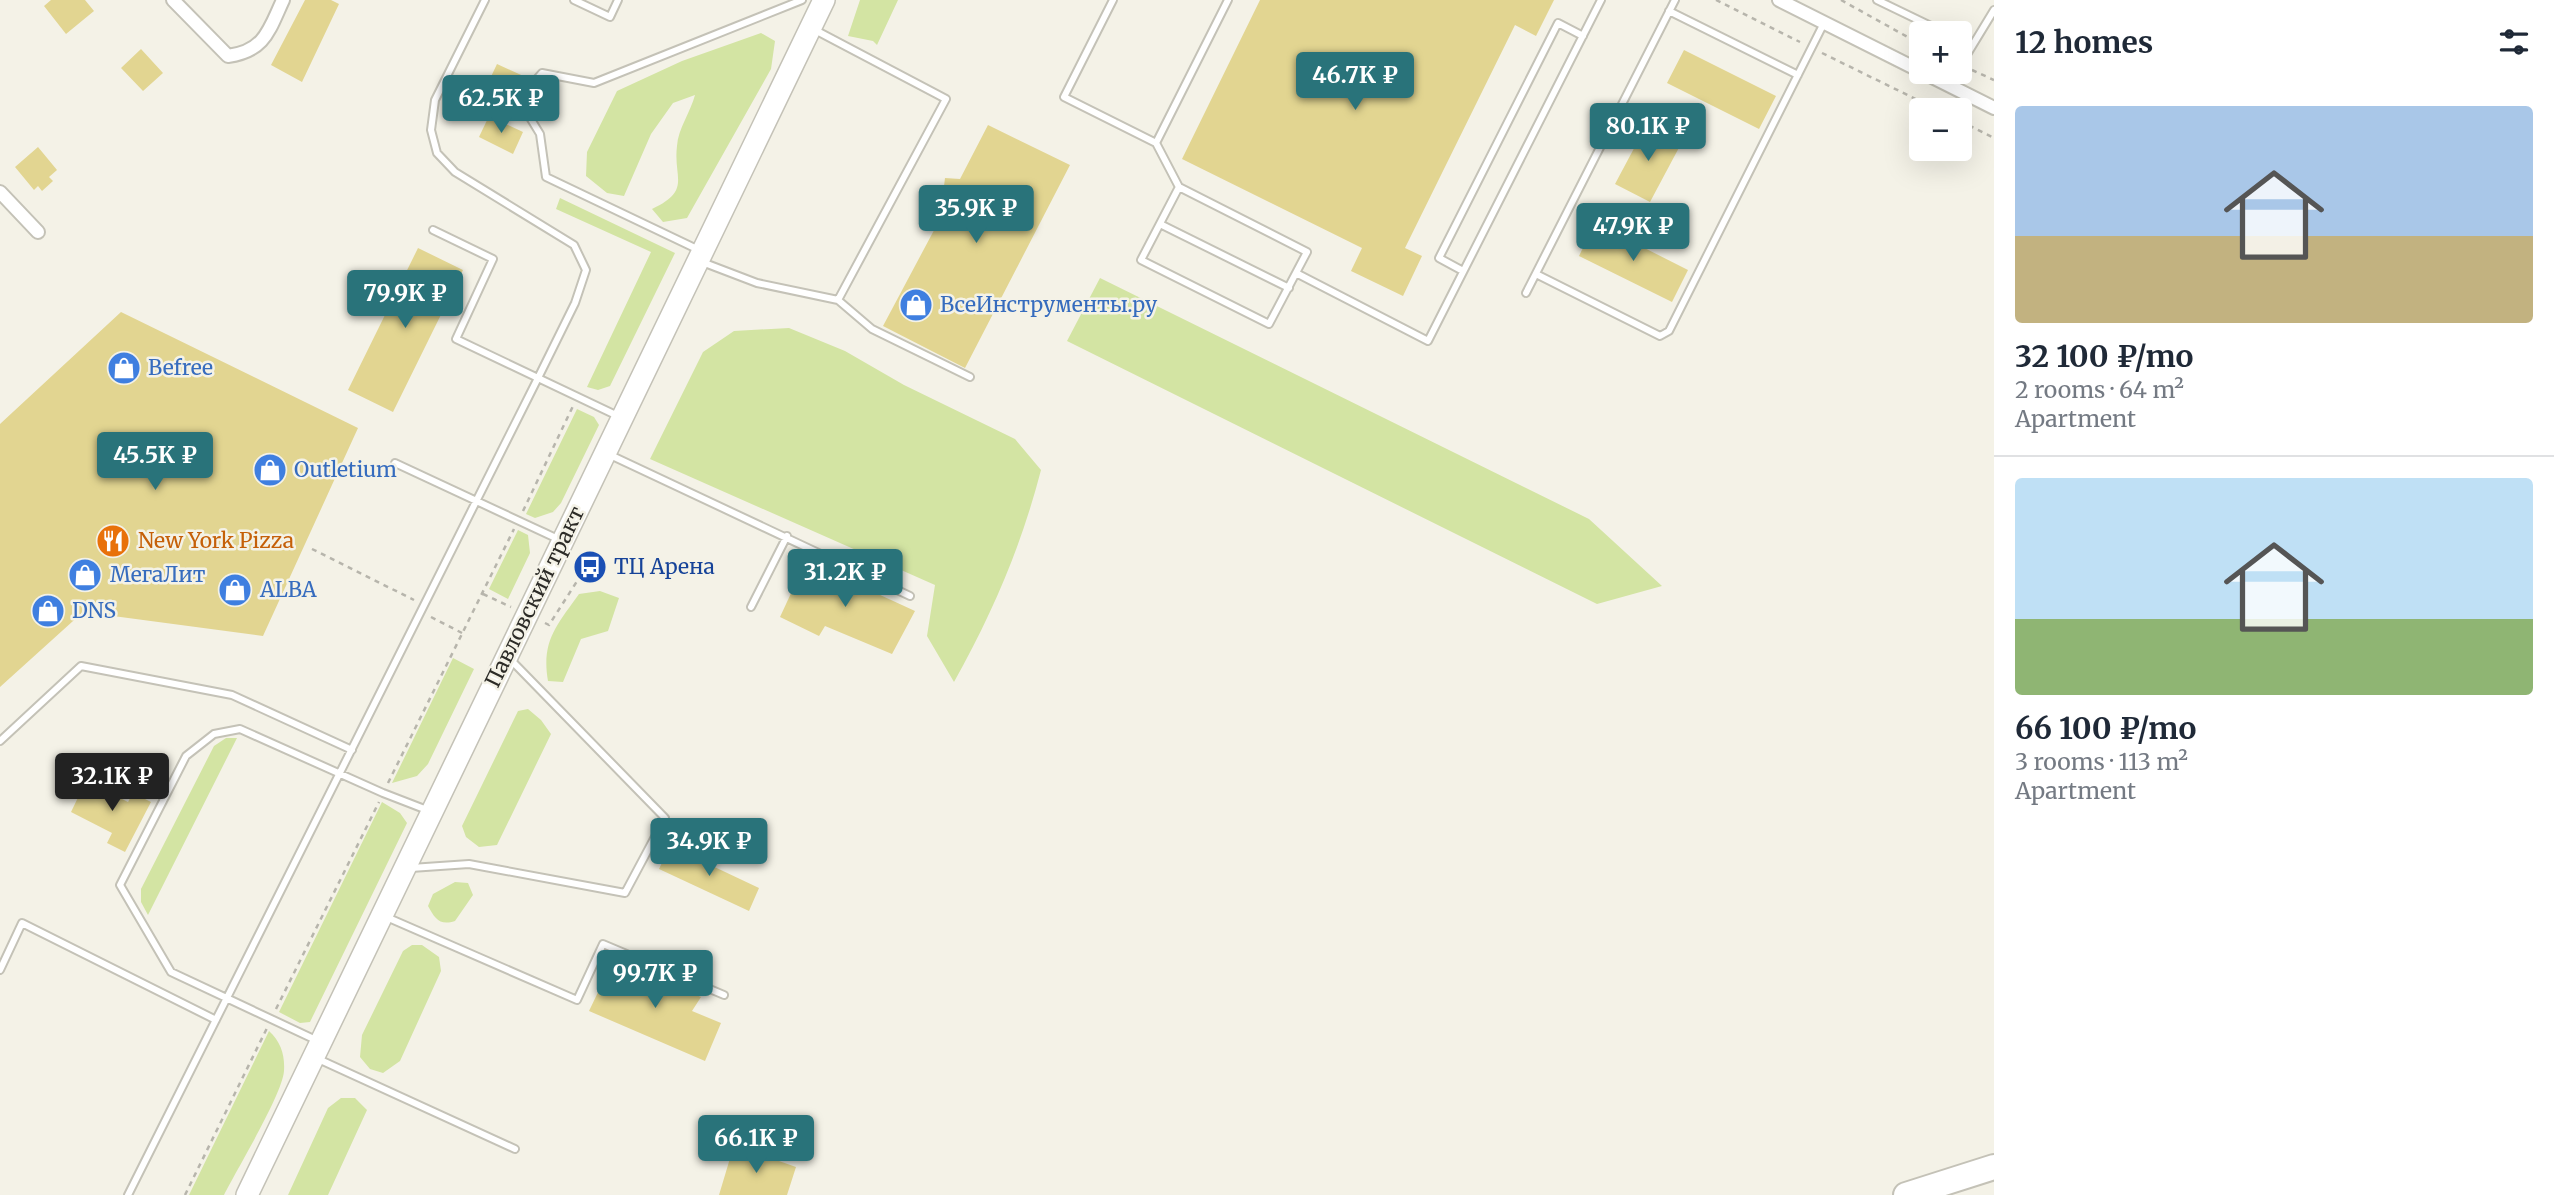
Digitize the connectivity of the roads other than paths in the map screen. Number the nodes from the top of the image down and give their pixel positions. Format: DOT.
graph roads {
  1 [pos="173,0"];
  2 [pos="283,0"];
  3 [pos="485,0"];
  4 [pos="574,0"];
  5 [pos="618,0"];
  6 [pos="802,0"];
  7 [pos="824,0"];
  8 [pos="1113,0"];
  9 [pos="1228,0"];
  10 [pos="1601,0"];
  11 [pos="1675,0"];
  12 [pos="1779,0"];
  13 [pos="1877,0"];
  14 [pos="1994,10"];
  15 [pos="1670,11"];
  16 [pos="1920,21"];
  17 [pos="1825,23"];
  18 [pos="811,28"];
  19 [pos="1583,36"];
  20 [pos="1972,47"];
  21 [pos="1798,75"];
  22 [pos="535,81"];
  23 [pos="1948,86"];
  24 [pos="525,101"];
  25 [pos="1994,108"];
  26 [pos="1156,143"];
  27 [pos="1179,187"];
  28 [pos="0,191"];
  29 [pos="1160,224"];
  30 [pos="433,230"];
  31 [pos="38,232"];
  32 [pos="700,256"];
  33 [pos="1464,271"];
  34 [pos="1296,274"];
  35 [pos="1536,274"];
  36 [pos="1289,288"];
  37 [pos="1526,293"];
  38 [pos="838,300"];
  39 [pos="970,377"];
  40 [pos="538,378"];
  41 [pos="622,418"];
  42 [pos="605,453"];
  43 [pos="395,463"];
  44 [pos="476,501"];
  45 [pos="788,536"];
  46 [pos="561,541"];
  47 [pos="910,596"];
  48 [pos="751,607"];
  49 [pos="508,656"];
  50 [pos="0,741"];
  51 [pos="352,750"];
  52 [pos="340,773"];
  53 [pos="433,811"];
  54 [pos="405,868"];
  55 [pos="383,915"];
  56 [pos="0,970"];
  57 [pos="724,995"];
  58 [pos="227,999"];
  59 [pos="216,1020"];
  60 [pos="317,1049"];
  61 [pos="515,1149"];
  62 [pos="1994,1167"];
  63 [pos="128,1195"];
  64 [pos="247,1195"];
  65 [pos="1906,1195"];
  1 -- 2 [label="street"];
  3 -- 40 [label="lane"];
  4 -- 5 [label="lane"];
  6 -- 22 [label="lane"];
  7 -- 18 [label="main road, Павловский тракт"];
  8 -- 26 [label="lane"];
  9 -- 26 [label="lane"];
  10 -- 19 [label="lane"];
  11 -- 15 [label="lane"];
  12 -- 17 [label="street"];
  13 -- 16 [label="lane"];
  14 -- 20 [label="lane"];
  15 -- 21 [label="lane"];
  15 -- 35 [label="lane"];
  17 -- 21 [label="lane"];
  17 -- 23 [label="street"];
  18 -- 32 [label="main road, Павловский тракт"];
  18 -- 38 [label="lane"];
  19 -- 33 [label="lane"];
  19 -- 33 [label="lane"];
  21 -- 35 [label="lane"];
  23 -- 25 [label="street"];
  24 -- 32 [label="lane"];
  26 -- 27 [label="lane"];
  27 -- 29 [label="lane"];
  27 -- 34 [label="lane"];
  28 -- 31 [label="street"];
  29 -- 36 [label="lane"];
  29 -- 36 [label="lane"];
  30 -- 40 [label="lane"];
  32 -- 38 [label="lane"];
  32 -- 41 [label="main road, Павловский тракт"];
  33 -- 34 [label="lane"];
  34 -- 36 [label="lane"];
  35 -- 37 [label="lane"];
  38 -- 39 [label="lane"];
  40 -- 41 [label="lane"];
  40 -- 44 [label="lane"];
  41 -- 42 [label="main road, Павловский тракт"];
  42 -- 45 [label="lane"];
  42 -- 46 [label="main road, Павловский тракт"];
  43 -- 44 [label="lane"];
  44 -- 46 [label="lane"];
  44 -- 51 [label="lane"];
  45 -- 47 [label="lane"];
  45 -- 48 [label="lane"];
  46 -- 49 [label="main road, Павловский тракт"];
  49 -- 53 [label="main road, Павловский тракт"];
  49 -- 54 [label="lane"];
  50 -- 51 [label="lane"];
  51 -- 52 [label="lane"];
  52 -- 53 [label="lane"];
  52 -- 58 [label="lane"];
  52 -- 58 [label="lane"];
  53 -- 54 [label="main road, Павловский тракт"];
  54 -- 55 [label="main road, Павловский тракт"];
  55 -- 57 [label="lane"];
  55 -- 60 [label="main road, Павловский тракт"];
  56 -- 59 [label="lane"];
  58 -- 59 [label="lane"];
  58 -- 60 [label="lane"];
  59 -- 63 [label="lane"];
  60 -- 61 [label="lane"];
  60 -- 64 [label="main road, Павловский тракт"];
  62 -- 65 [label="highway"];
}
